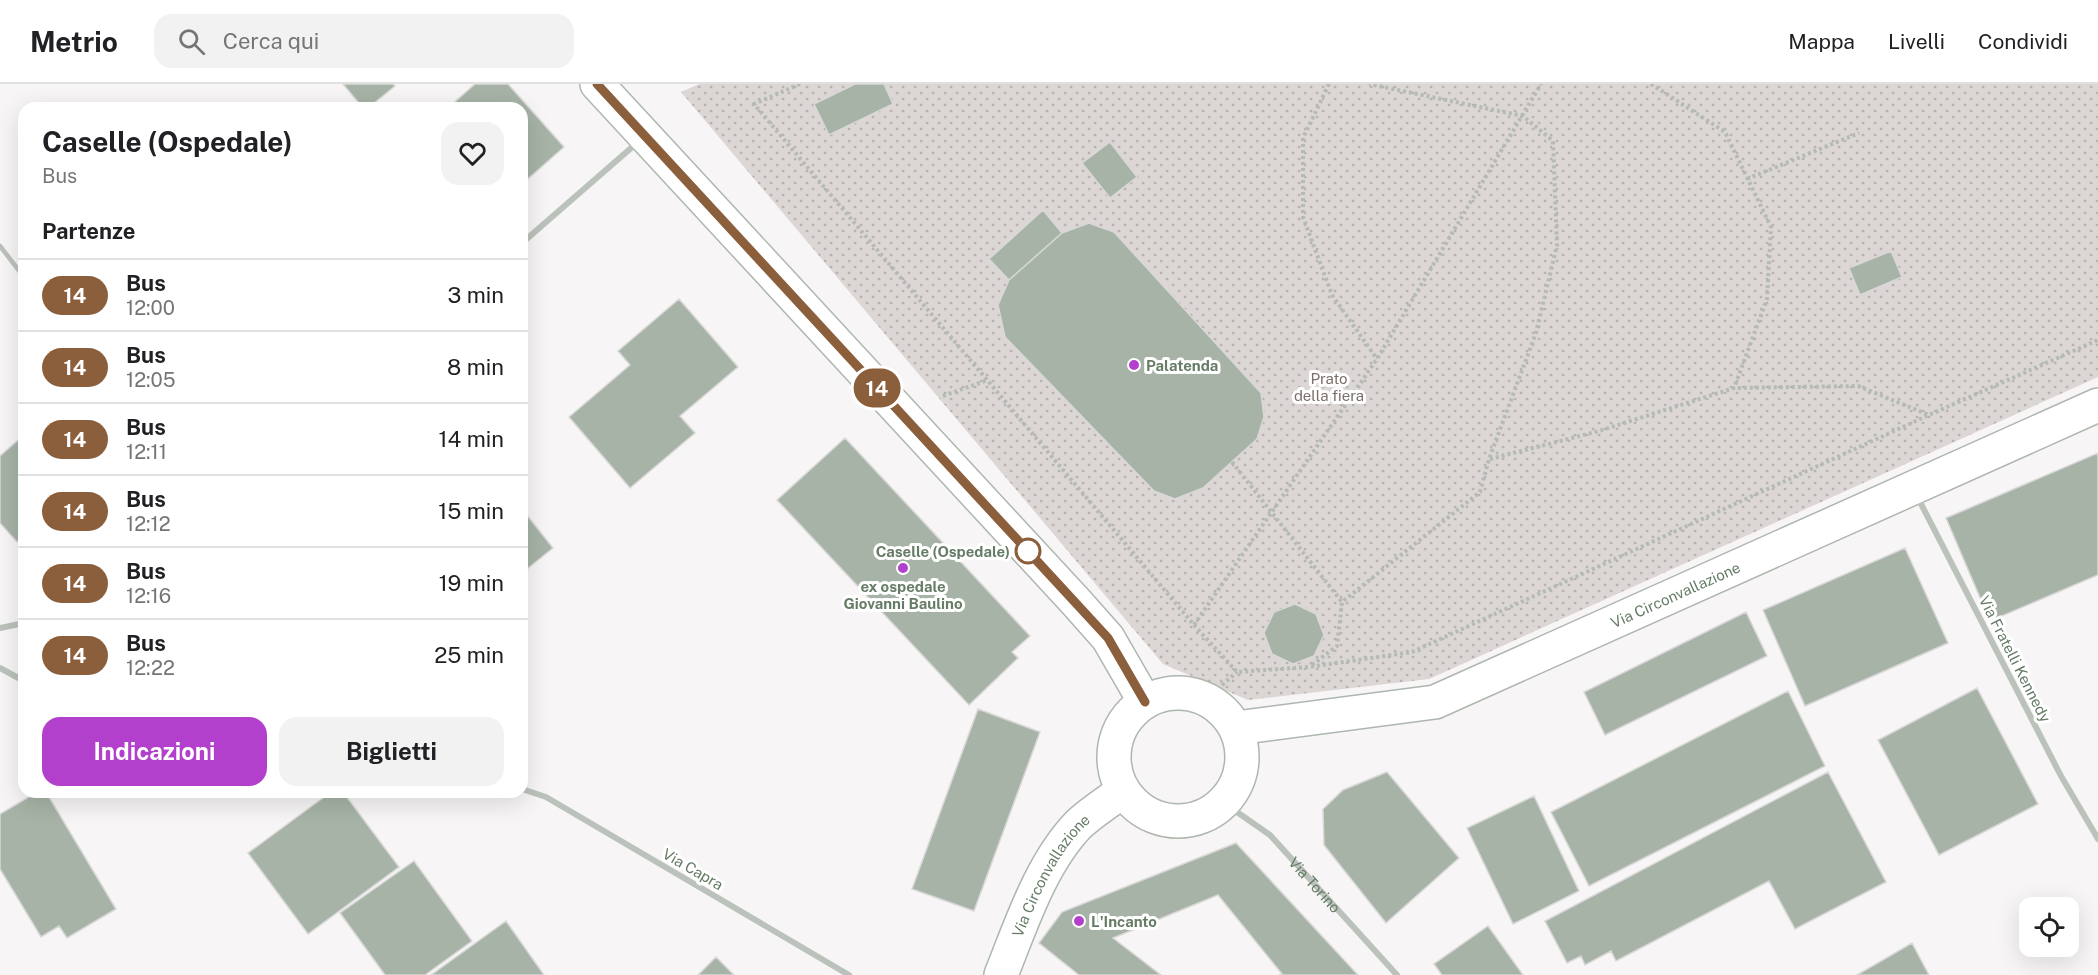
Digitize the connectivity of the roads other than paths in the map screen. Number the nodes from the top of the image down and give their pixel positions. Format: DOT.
graph roads {
  1 [pos="602,86"];
  2 [pos="645,136"];
  3 [pos="528,238"];
  4 [pos="0,246"];
  5 [pos="18,269"];
  6 [pos="2098,405"];
  7 [pos="1913,489"];
  8 [pos="18,624"];
  9 [pos="0,628"];
  10 [pos="0,668"];
  11 [pos="18,678"];
  12 [pos="1145,702"];
  13 [pos="1236,728"];
  14 [pos="528,791"];
  15 [pos="1123,791"];
  16 [pos="1224,803"];
  17 [pos="2098,839"];
  18 [pos="849,975"];
  19 [pos="1001,975"];
  20 [pos="1397,975"];
  1 -- 2 [label="street"];
  2 -- 3 [label="street"];
  2 -- 12 [label="street"];
  4 -- 5 [label="lane"];
  6 -- 7 [label="street, Via Circonvallazione"];
  7 -- 13 [label="street, Via Circonvallazione"];
  7 -- 17 [label="street, Via Fratelli Kennedy"];
  8 -- 9 [label="street"];
  10 -- 11 [label="street"];
  12 -- 13 [label="street"];
  12 -- 15 [label="street"];
  13 -- 16 [label="street"];
  14 -- 18 [label="street, Via Capra"];
  15 -- 16 [label="street"];
  15 -- 19 [label="street, Via Circonvallazione"];
  16 -- 20 [label="street, Via Torino"];
}
